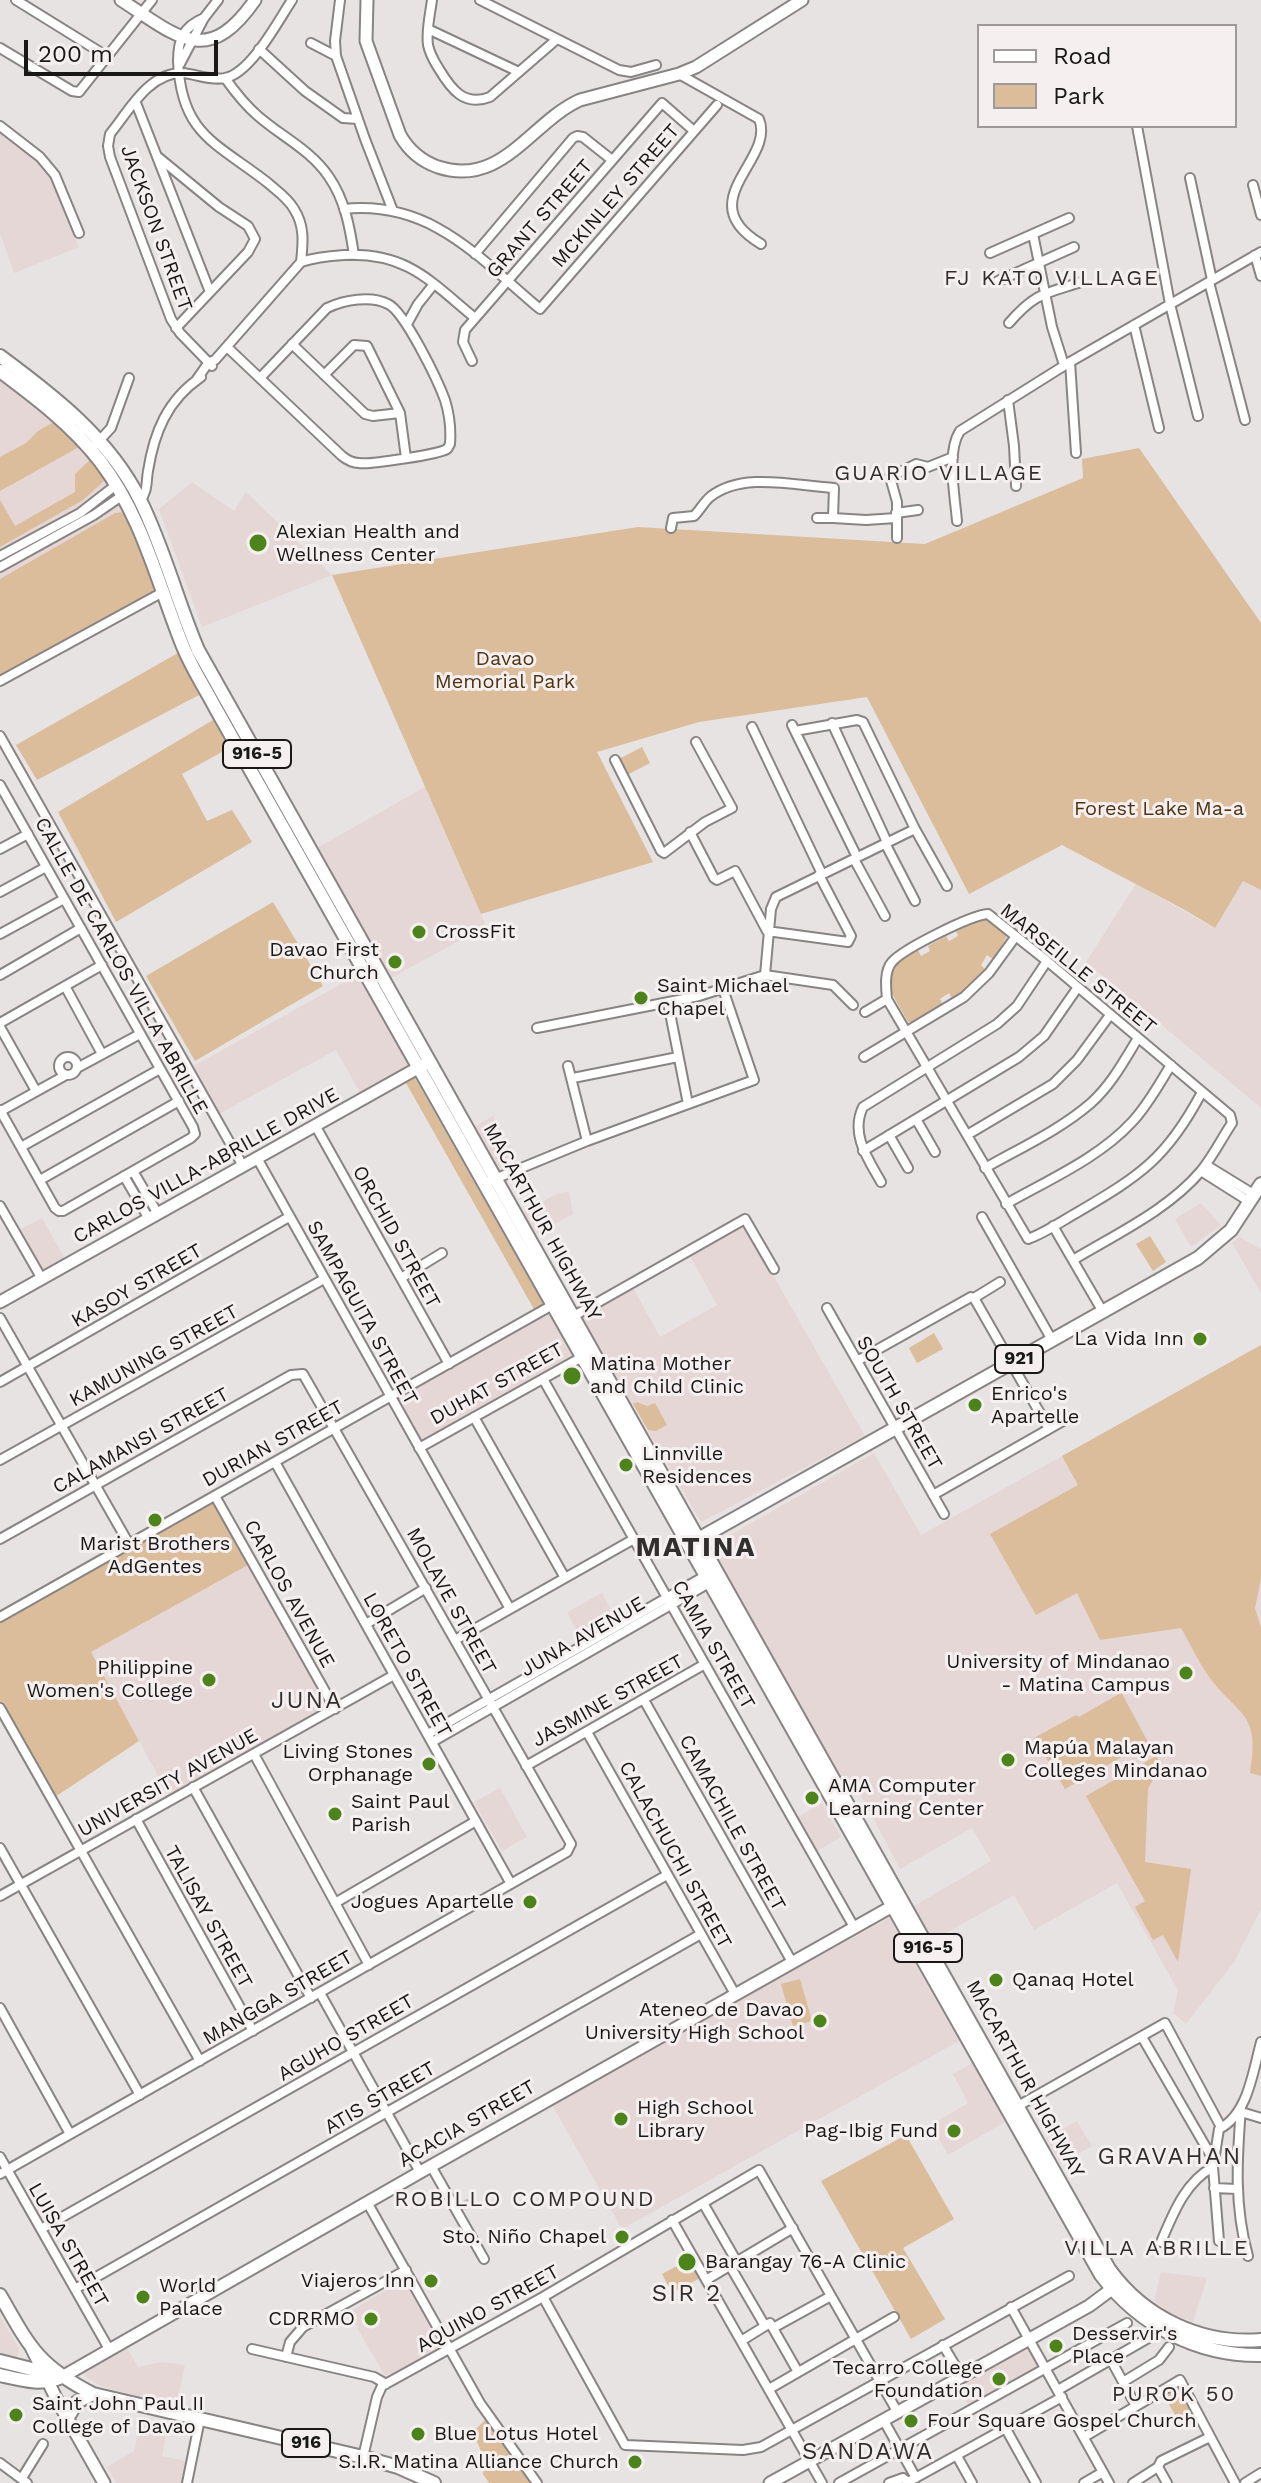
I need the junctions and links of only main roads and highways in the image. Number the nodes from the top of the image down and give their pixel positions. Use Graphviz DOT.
graph roads {
  1 [pos="0,356"];
  2 [pos="0,371"];
  3 [pos="20,378"];
  4 [pos="128,493"];
  5 [pos="262,776"];
  6 [pos="1255,1194"];
  7 [pos="558,1302"];
  8 [pos="587,1354"];
  9 [pos="693,1542"];
  10 [pos="809,1747"];
  11 [pos="834,1791"];
  12 [pos="1117,2286"];
  13 [pos="0,2295"];
  14 [pos="1261,2340"];
  15 [pos="1261,2355"];
  16 [pos="0,2361"];
  17 [pos="0,2375"];
  18 [pos="44,2376"];
  19 [pos="62,2377"];
  20 [pos="93,2394"];
  21 [pos="67,2419"];
  22 [pos="434,2483"];
  1 -- 3 [label="main road, MACARTHUR HIGHWAY / 916-5"];
  2 -- 3 [label="main road, MACARTHUR HIGHWAY / 916-5"];
  3 -- 4 [label="main road, MACARTHUR HIGHWAY / 916-5"];
  4 -- 5 [label="main road, MACARTHUR HIGHWAY / 916-5"];
  4 -- 5 [label="main road, MACARTHUR HIGHWAY / 916-5"];
  5 -- 7 [label="main road, MACARTHUR HIGHWAY / 916-5"];
  6 -- 9 [label="main road, 921"];
  7 -- 8 [label="main road, MACARTHUR HIGHWAY / 916-5"];
  7 -- 8 [label="main road, MACARTHUR HIGHWAY / 916-5"];
  8 -- 9 [label="main road, MACARTHUR HIGHWAY / 916-5"];
  9 -- 10 [label="main road, MACARTHUR HIGHWAY / 916-5"];
  9 -- 10 [label="main road, MACARTHUR HIGHWAY / 916-5"];
  10 -- 11 [label="main road, MACARTHUR HIGHWAY / 916-5"];
  11 -- 12 [label="main road, MACARTHUR HIGHWAY / 916-5"];
  11 -- 12 [label="main road, MACARTHUR HIGHWAY / 916-5"];
  12 -- 14 [label="main road, MACARTHUR HIGHWAY / 916-5"];
  12 -- 15 [label="main road, MACARTHUR HIGHWAY / 916-5"];
  13 -- 19 [label="main road, 916"];
  16 -- 18 [label="main road"];
  17 -- 18 [label="main road"];
  18 -- 19 [label="main road"];
  19 -- 20 [label="main road, 916"];
  20 -- 21 [label="main road"];
  20 -- 22 [label="main road, 916"];
}
